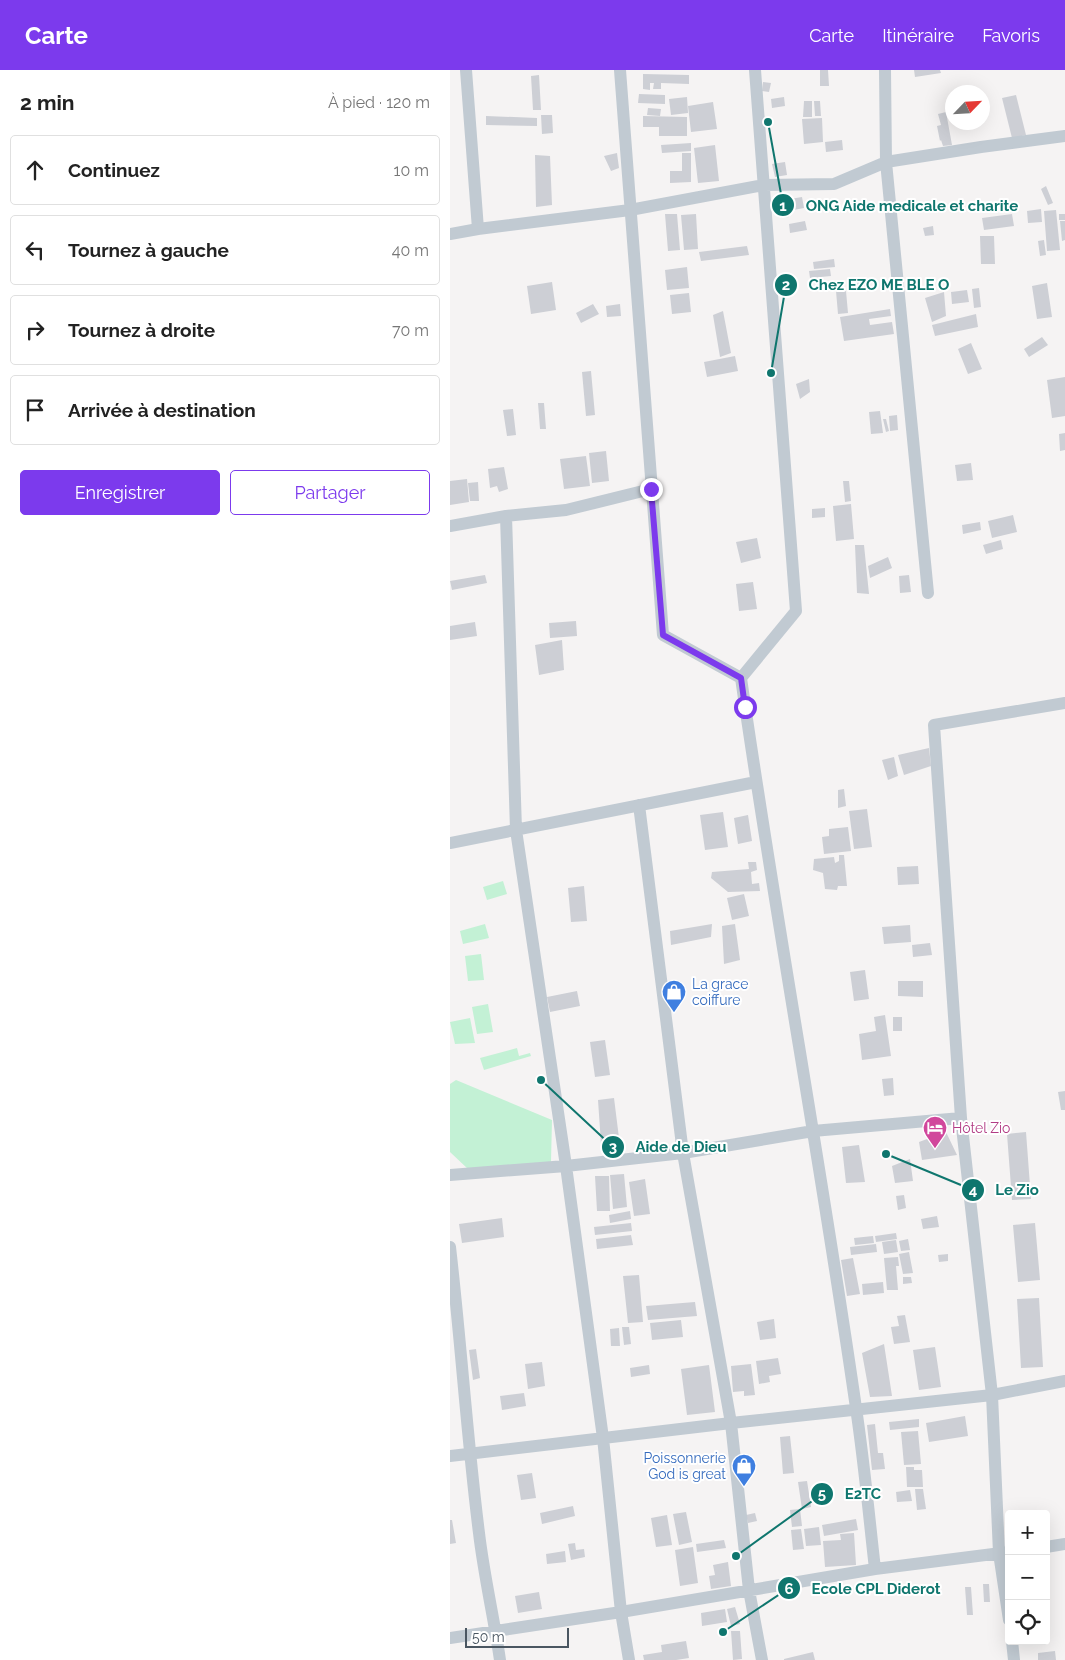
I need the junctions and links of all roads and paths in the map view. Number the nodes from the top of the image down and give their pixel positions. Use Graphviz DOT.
graph roads {
  1 [pos="466,70"];
  2 [pos="620,70"];
  3 [pos="755,70"];
  4 [pos="885,70"];
  5 [pos="1065,136"];
  6 [pos="886,162"];
  7 [pos="764,185"];
  8 [pos="630,210"];
  9 [pos="478,229"];
  10 [pos="450,234"];
  11 [pos="651,489"];
  12 [pos="506,516"];
  13 [pos="450,526"];
  14 [pos="928,593"];
  15 [pos="741,678"];
  16 [pos="1065,703"];
  17 [pos="756,782"];
  18 [pos="639,805"];
  19 [pos="516,830"];
  20 [pos="450,843"];
  21 [pos="961,1118"];
  22 [pos="813,1131"];
  23 [pos="683,1153"];
  24 [pos="566,1166"];
  25 [pos="450,1176"];
  26 [pos="450,1247"];
  27 [pos="1065,1381"];
  28 [pos="992,1395"];
  29 [pos="856,1410"];
  30 [pos="731,1423"];
  31 [pos="603,1438"];
  32 [pos="469,1454"];
  33 [pos="450,1456"];
  34 [pos="1065,1544"];
  35 [pos="1050,1546"];
  36 [pos="1004,1552"];
  37 [pos="875,1570"];
  38 [pos="749,1590"];
  39 [pos="1008,1600"];
  40 [pos="621,1612"];
  41 [pos="496,1631"];
  42 [pos="450,1638"];
  43 [pos="1012,1645"];
  44 [pos="500,1660"];
  45 [pos="629,1660"];
  46 [pos="762,1660"];
  47 [pos="1014,1660"];
  1 -- 9 [label="street"];
  2 -- 8 [label="street"];
  3 -- 7 [label="street"];
  4 -- 6 [label="street"];
  5 -- 6 [label="street"];
  6 -- 7 [label="street"];
  6 -- 14 [label="street"];
  7 -- 8 [label="street"];
  7 -- 15 [label="street"];
  8 -- 9 [label="street"];
  8 -- 11 [label="street"];
  9 -- 10 [label="street"];
  11 -- 12 [label="street"];
  11 -- 15 [label="street"];
  12 -- 13 [label="street"];
  12 -- 19 [label="street"];
  15 -- 17 [label="street"];
  16 -- 21 [label="street"];
  17 -- 18 [label="street"];
  17 -- 22 [label="street"];
  18 -- 19 [label="street"];
  18 -- 23 [label="street"];
  19 -- 20 [label="street"];
  19 -- 24 [label="street"];
  21 -- 22 [label="street"];
  21 -- 28 [label="street"];
  22 -- 23 [label="street"];
  22 -- 29 [label="street"];
  23 -- 24 [label="street"];
  23 -- 30 [label="street"];
  24 -- 25 [label="street"];
  24 -- 31 [label="street"];
  26 -- 32 [label="street"];
  27 -- 28 [label="street"];
  28 -- 29 [label="street"];
  28 -- 36 [label="street"];
  29 -- 30 [label="street"];
  29 -- 37 [label="street"];
  30 -- 31 [label="street"];
  30 -- 38 [label="street"];
  31 -- 32 [label="street"];
  31 -- 40 [label="street"];
  32 -- 33 [label="street"];
  32 -- 41 [label="street"];
  34 -- 35 [label="street"];
  36 -- 37 [label="street"];
  36 -- 39 [label="street"];
  37 -- 38 [label="street"];
  38 -- 40 [label="street"];
  38 -- 46 [label="street"];
  40 -- 41 [label="street"];
  40 -- 45 [label="street"];
  41 -- 42 [label="street"];
  41 -- 44 [label="street"];
  43 -- 47 [label="street"];
}
